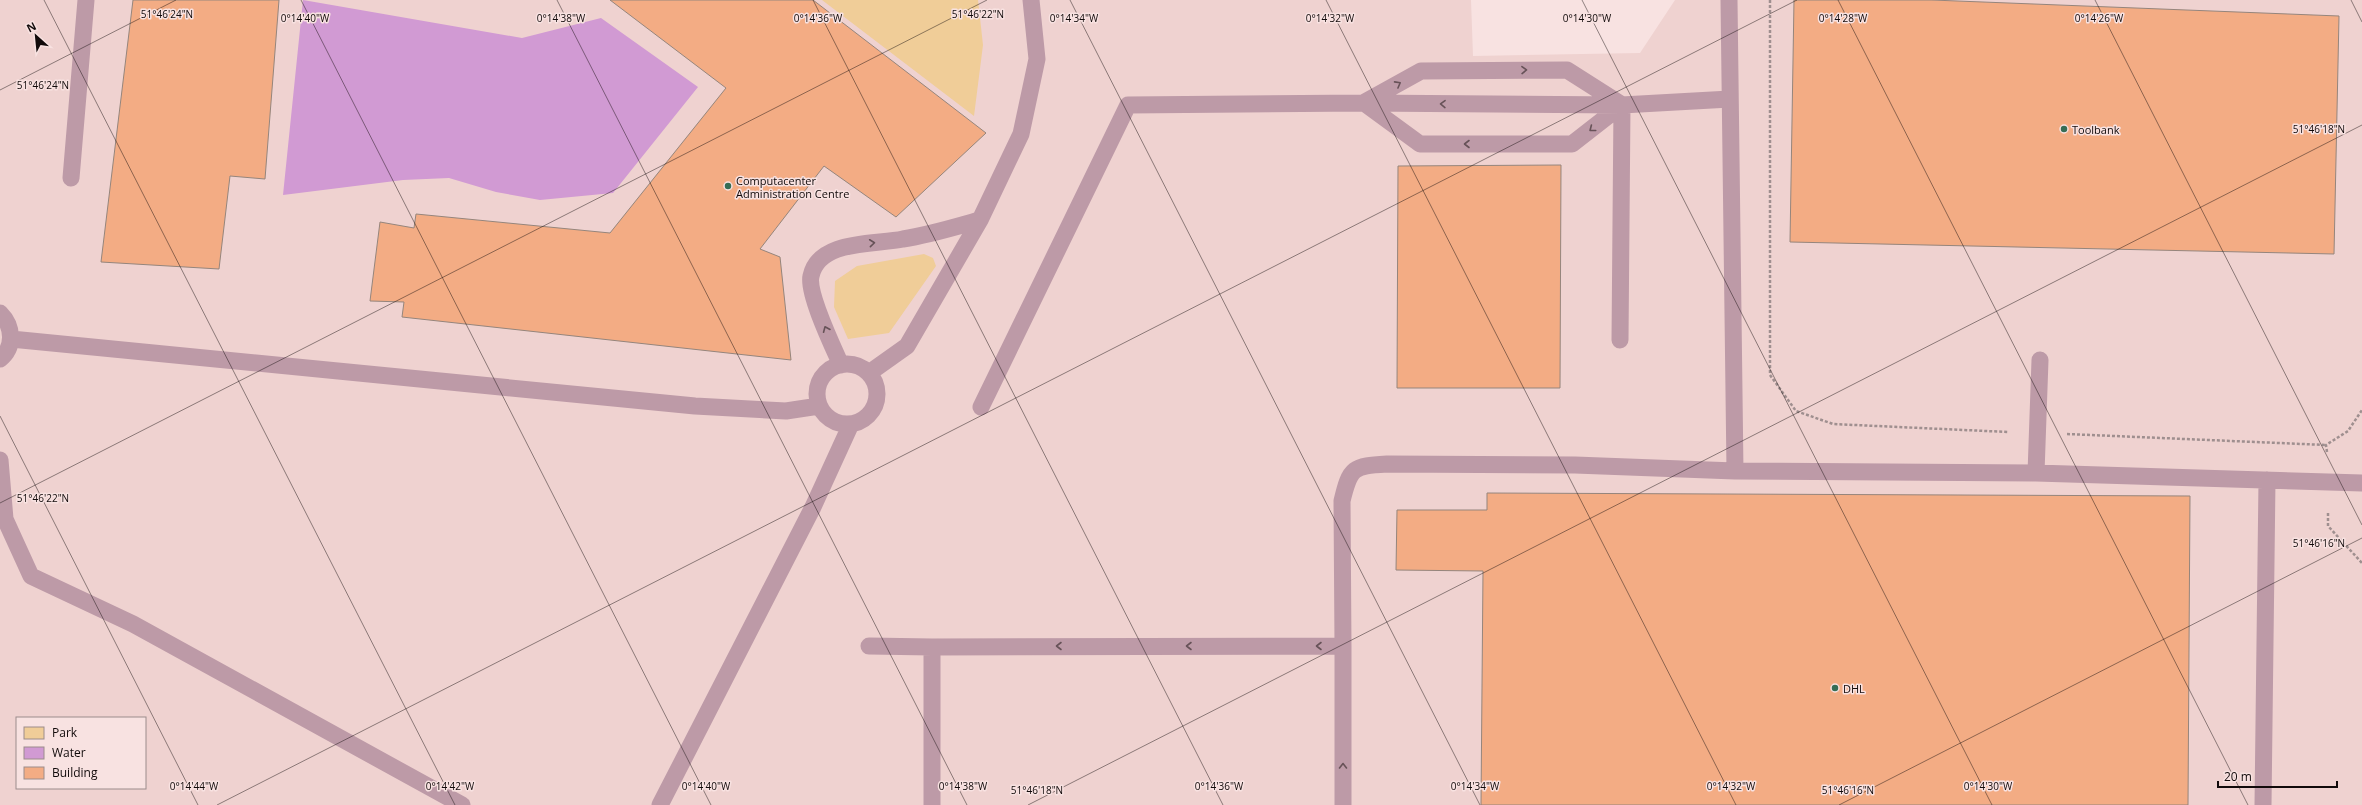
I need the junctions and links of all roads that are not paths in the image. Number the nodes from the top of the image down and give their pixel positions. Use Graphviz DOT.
graph roads {
  1 [pos="86,0"];
  2 [pos="1031,0"];
  3 [pos="1729,0"];
  4 [pos="1730,99"];
  5 [pos="1364,103"];
  6 [pos="1622,105"];
  7 [pos="71,178"];
  8 [pos="980,220"];
  9 [pos="0,313"];
  10 [pos="11,340"];
  11 [pos="1620,340"];
  12 [pos="0,359"];
  13 [pos="2040,360"];
  14 [pos="841,365"];
  15 [pos="869,373"];
  16 [pos="819,406"];
  17 [pos="981,407"];
  18 [pos="851,424"];
  19 [pos="0,460"];
  20 [pos="1735,471"];
  21 [pos="2036,473"];
  22 [pos="2267,480"];
  23 [pos="2362,483"];
  24 [pos="869,646"];
  25 [pos="1343,646"];
  26 [pos="932,647"];
  27 [pos="462,805"];
  28 [pos="660,805"];
  29 [pos="932,805"];
  30 [pos="1343,805"];
  31 [pos="2263,805"];
  1 -- 7 [label="lane"];
  2 -- 8 [label="lane"];
  3 -- 4 [label="lane"];
  4 -- 6 [label="lane"];
  4 -- 20 [label="lane"];
  6 -- 5 [label="lane, one-way"];
  5 -- 6 [label="lane, one-way"];
  6 -- 5 [label="lane, one-way"];
  5 -- 17 [label="lane"];
  6 -- 11 [label="lane"];
  14 -- 8 [label="lane, one-way"];
  8 -- 15 [label="lane"];
  9 -- 10 [label="lane"];
  10 -- 12 [label="lane"];
  10 -- 16 [label="lane"];
  13 -- 21 [label="lane"];
  14 -- 15 [label="lane"];
  14 -- 16 [label="lane"];
  15 -- 18 [label="lane"];
  16 -- 18 [label="lane"];
  18 -- 28 [label="lane"];
  19 -- 27 [label="lane"];
  20 -- 21 [label="lane"];
  20 -- 25 [label="lane"];
  21 -- 22 [label="lane"];
  22 -- 23 [label="lane"];
  22 -- 31 [label="lane"];
  24 -- 26 [label="lane"];
  25 -- 26 [label="lane, one-way"];
  30 -- 25 [label="lane, one-way"];
  26 -- 29 [label="lane"];
}
